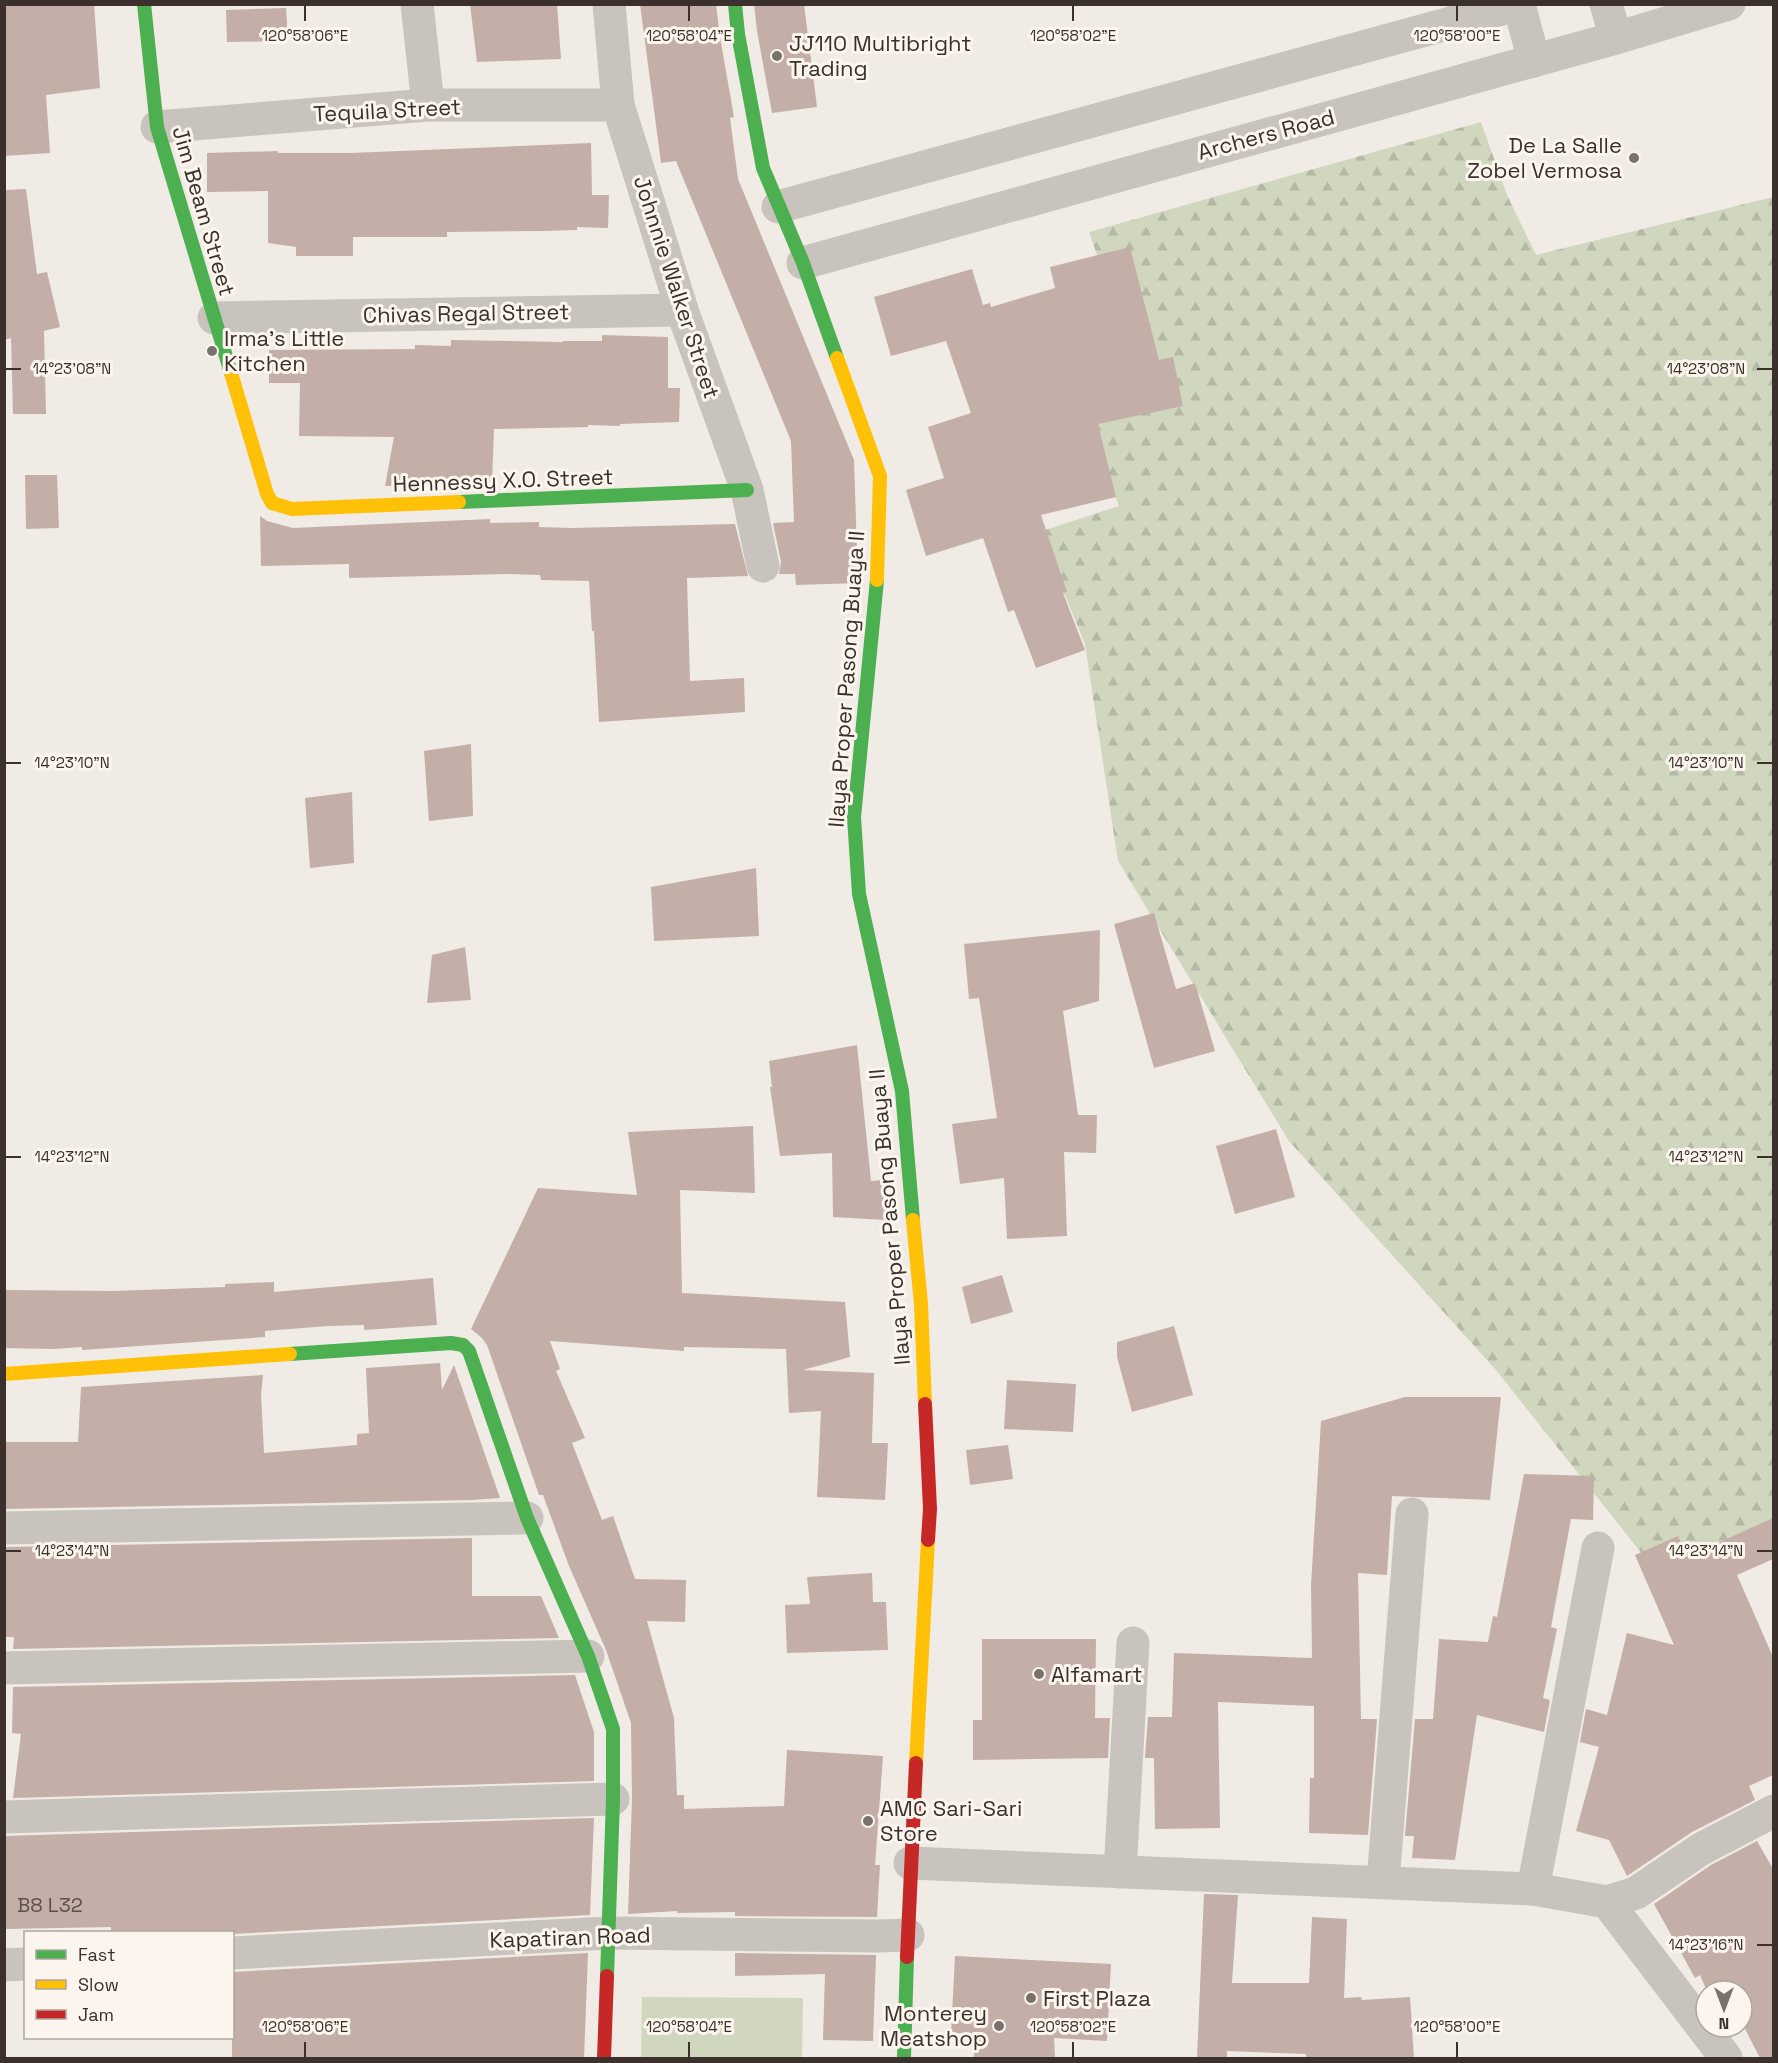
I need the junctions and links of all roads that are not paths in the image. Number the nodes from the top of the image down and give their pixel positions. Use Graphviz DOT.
graph roads {
  1 [pos="144,4"];
  2 [pos="417,4"];
  3 [pos="609,4"];
  4 [pos="735,4"];
  5 [pos="1520,4"];
  6 [pos="1606,4"];
  7 [pos="1729,4"];
  8 [pos="1616,38"];
  9 [pos="1534,61"];
  10 [pos="428,105"];
  11 [pos="618,105"];
  12 [pos="157,127"];
  13 [pos="778,207"];
  14 [pos="803,263"];
  15 [pos="682,309"];
  16 [pos="214,318"];
  17 [pos="747,490"];
  18 [pos="267,494"];
  19 [pos="762,566"];
  20 [pos="4,1374"];
  21 [pos="1412,1514"];
  22 [pos="527,1518"];
  23 [pos="4,1528"];
  24 [pos="1598,1548"];
  25 [pos="1133,1643"];
  26 [pos="588,1656"];
  27 [pos="4,1668"];
  28 [pos="613,1799"];
  29 [pos="1773,1811"];
  30 [pos="4,1816"];
  31 [pos="910,1863"];
  32 [pos="1120,1872"];
  33 [pos="1383,1882"];
  34 [pos="1533,1889"];
  35 [pos="1607,1902"];
  36 [pos="608,1934"];
  37 [pos="908,1935"];
  38 [pos="234,1953"];
  39 [pos="24,1964"];
  40 [pos="4,1965"];
  41 [pos="604,2058"];
  42 [pos="904,2058"];
  43 [pos="1726,2058"];
  1 -- 12 [label="street, Jim Beam Street"];
  2 -- 10 [label="street"];
  3 -- 11 [label="street, Johnnie Walker Street"];
  4 -- 13 [label="street, Ilaya Proper Pasong Buaya II"];
  5 -- 9 [label="street"];
  5 -- 13 [label="street"];
  6 -- 8 [label="street"];
  7 -- 8 [label="street, Archers Road"];
  8 -- 9 [label="street, Archers Road"];
  9 -- 14 [label="street, Archers Road"];
  10 -- 11 [label="street, Tequila Street"];
  10 -- 12 [label="street, Tequila Street"];
  11 -- 15 [label="street, Johnnie Walker Street"];
  12 -- 16 [label="street, Jim Beam Street"];
  13 -- 14 [label="street, Ilaya Proper Pasong Buaya II"];
  14 -- 31 [label="street, Ilaya Proper Pasong Buaya II"];
  15 -- 16 [label="street, Chivas Regal Street"];
  15 -- 17 [label="street, Johnnie Walker Street"];
  16 -- 18 [label="street, Jim Beam Street"];
  17 -- 18 [label="street, Hennessy X.O. Street"];
  17 -- 19 [label="street, Johnnie Walker Street"];
  20 -- 22 [label="street"];
  21 -- 33 [label="street"];
  22 -- 23 [label="street"];
  22 -- 26 [label="street"];
  24 -- 34 [label="street"];
  25 -- 32 [label="street"];
  26 -- 27 [label="street"];
  26 -- 28 [label="street"];
  28 -- 30 [label="street"];
  28 -- 36 [label="street"];
  29 -- 35 [label="street"];
  31 -- 32 [label="street"];
  31 -- 37 [label="street, Ilaya Proper Pasong Buaya II"];
  32 -- 33 [label="street"];
  33 -- 34 [label="street"];
  34 -- 35 [label="street"];
  35 -- 43 [label="street"];
  36 -- 37 [label="street, Kapatiran Road"];
  36 -- 38 [label="street, Kapatiran Road"];
  36 -- 41 [label="street"];
  37 -- 42 [label="street, Ilaya Proper Pasong Buaya II"];
  39 -- 40 [label="street"];
}
